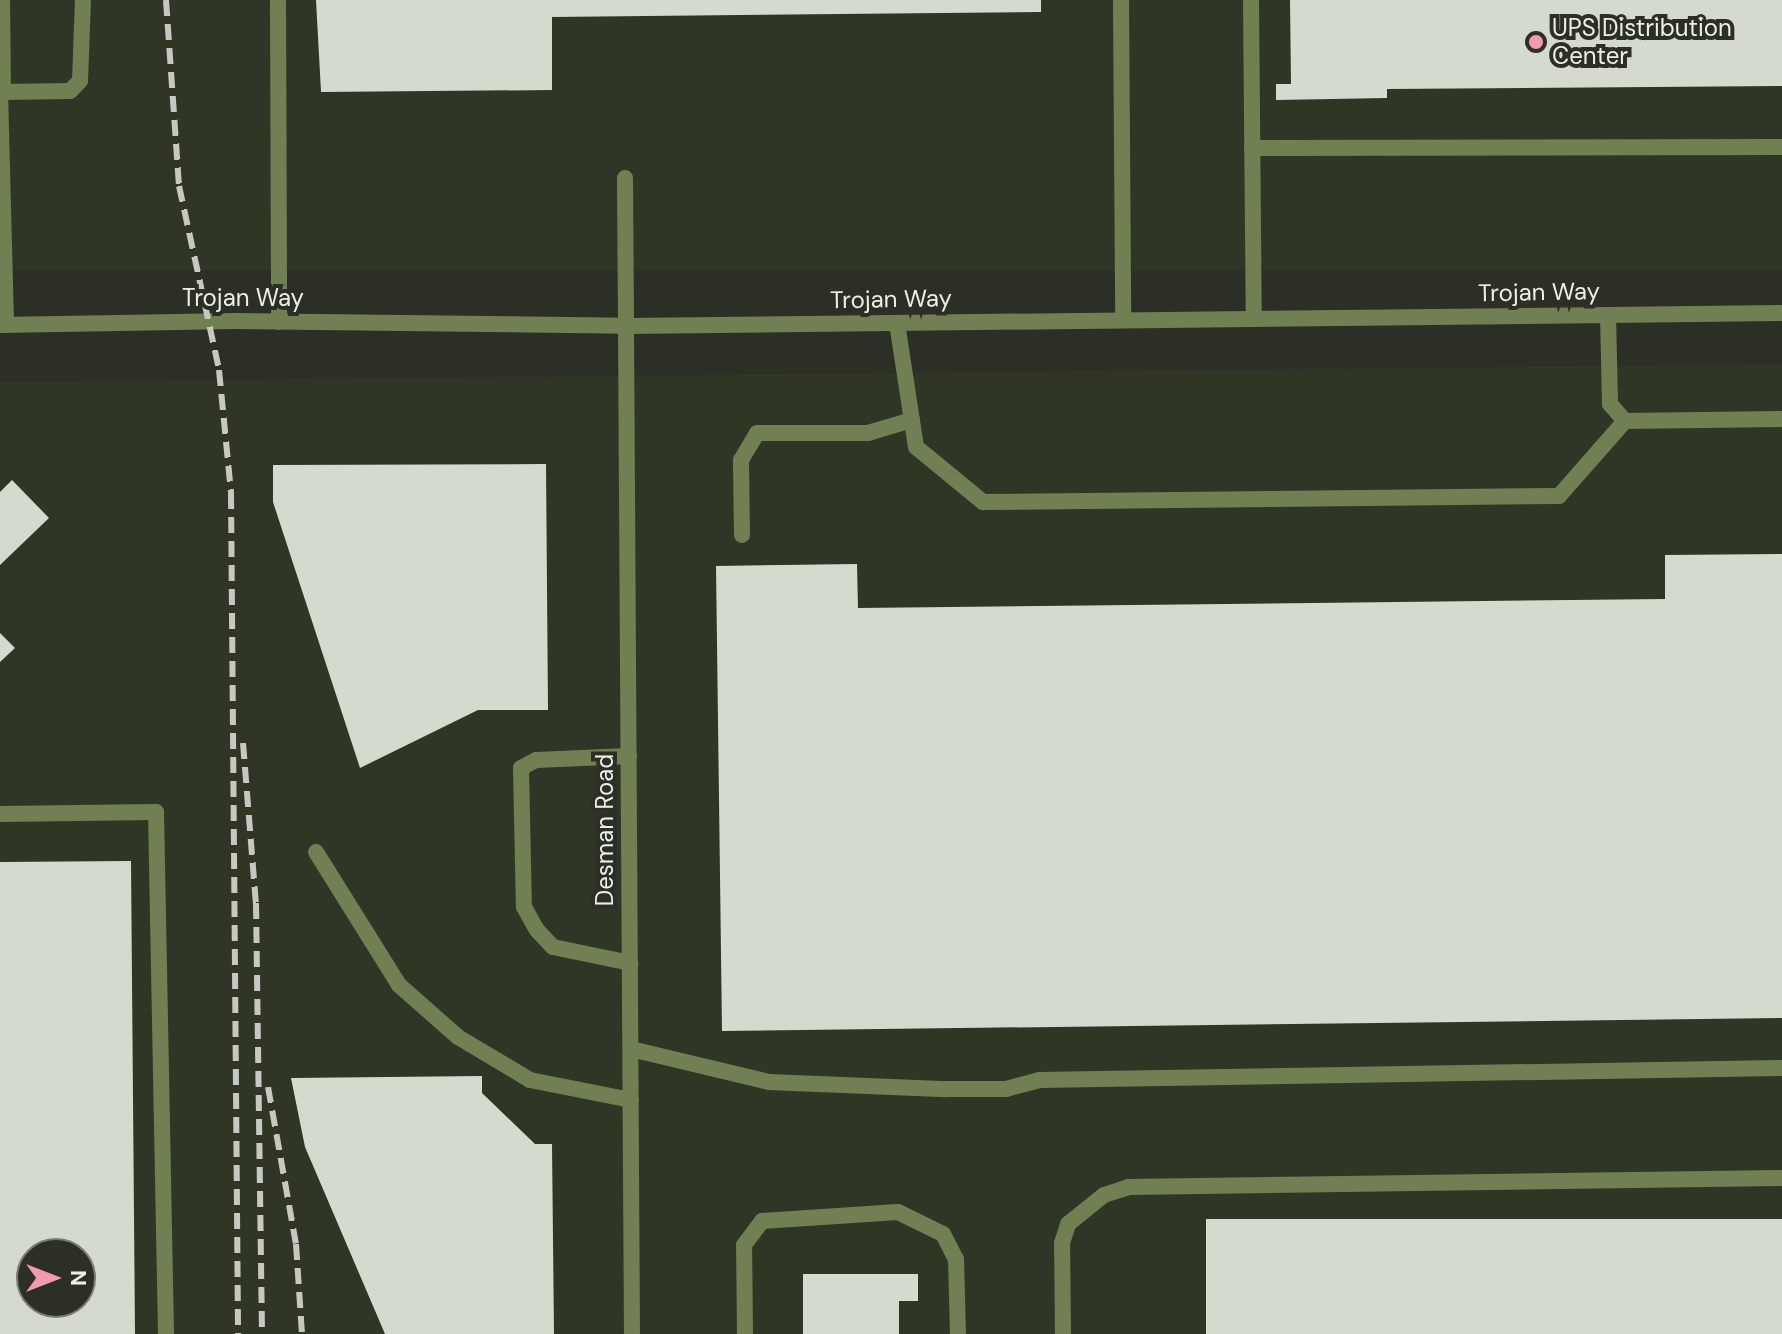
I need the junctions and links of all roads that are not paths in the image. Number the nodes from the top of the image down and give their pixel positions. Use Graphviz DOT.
graph roads {
  1 [pos="2,0"];
  2 [pos="83,0"];
  3 [pos="278,0"];
  4 [pos="1121,0"];
  5 [pos="1251,0"];
  6 [pos="2,92"];
  7 [pos="1782,147"];
  8 [pos="1252,148"];
  9 [pos="625,178"];
  10 [pos="1782,313"];
  11 [pos="1608,315"];
  12 [pos="1254,319"];
  13 [pos="1123,320"];
  14 [pos="279,322"];
  15 [pos="897,323"];
  16 [pos="3,325"];
  17 [pos="626,326"];
  18 [pos="1782,419"];
  19 [pos="912,420"];
  20 [pos="1625,421"];
  21 [pos="742,535"];
  22 [pos="629,756"];
  23 [pos="0,814"];
  24 [pos="316,852"];
  25 [pos="630,963"];
  26 [pos="631,1049"];
  27 [pos="1782,1068"];
  28 [pos="631,1100"];
  29 [pos="1782,1178"];
  30 [pos="166,1334"];
  31 [pos="632,1334"];
  32 [pos="745,1334"];
  33 [pos="958,1334"];
  34 [pos="1063,1334"];
  1 -- 6 [label="street"];
  2 -- 6 [label="street"];
  3 -- 14 [label="street"];
  4 -- 13 [label="street"];
  5 -- 8 [label="street"];
  6 -- 16 [label="street"];
  7 -- 8 [label="street"];
  8 -- 12 [label="street"];
  9 -- 17 [label="street, Desman Road"];
  10 -- 11 [label="street, Trojan Way"];
  11 -- 12 [label="street, Trojan Way"];
  11 -- 20 [label="street"];
  12 -- 13 [label="street, Trojan Way"];
  13 -- 15 [label="street, Trojan Way"];
  14 -- 16 [label="street, Trojan Way"];
  14 -- 17 [label="street, Trojan Way"];
  15 -- 17 [label="street, Trojan Way"];
  15 -- 19 [label="street"];
  17 -- 22 [label="street, Desman Road"];
  18 -- 20 [label="street"];
  19 -- 20 [label="street"];
  19 -- 21 [label="street"];
  22 -- 25 [label="street, Desman Road"];
  22 -- 25 [label="street"];
  23 -- 30 [label="street"];
  24 -- 28 [label="street"];
  25 -- 26 [label="street, Desman Road"];
  26 -- 27 [label="street"];
  26 -- 28 [label="street, Desman Road"];
  28 -- 31 [label="street, Desman Road"];
  29 -- 34 [label="street"];
  32 -- 33 [label="street"];
}
